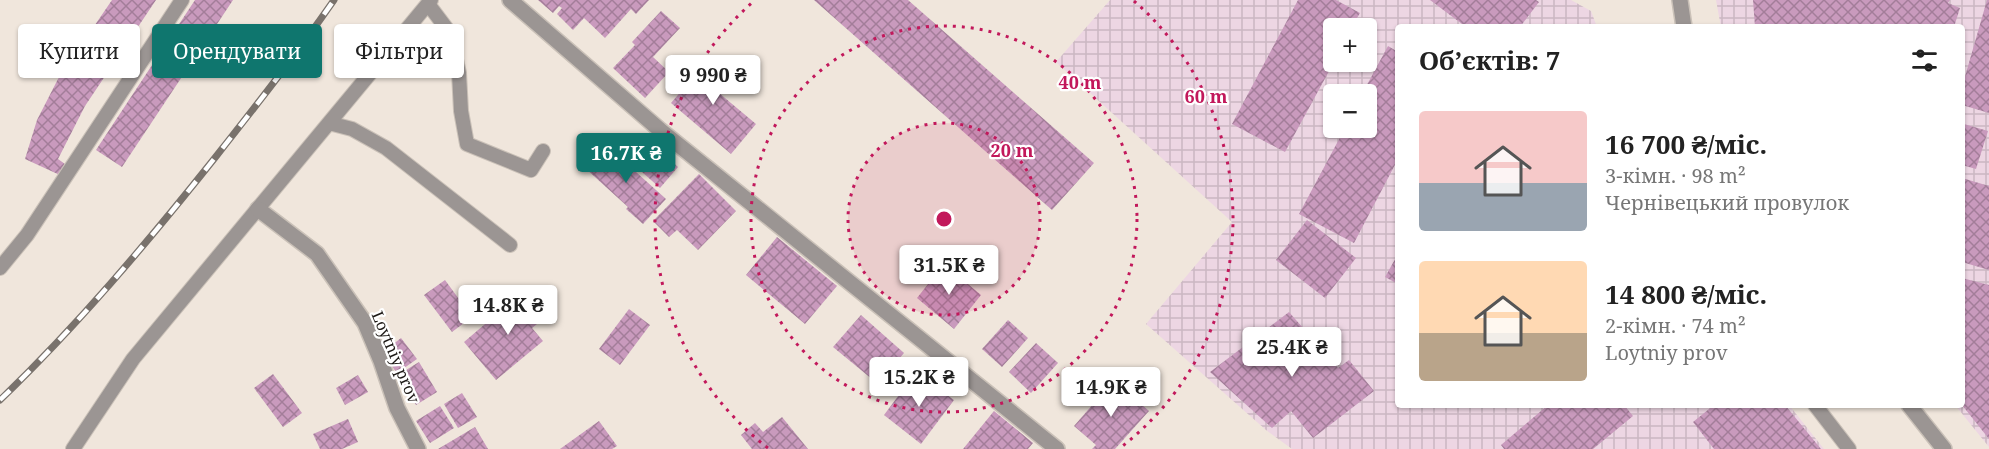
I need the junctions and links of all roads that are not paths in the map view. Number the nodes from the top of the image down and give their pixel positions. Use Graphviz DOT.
graph roads {
  1 [pos="182,0"];
  2 [pos="510,0"];
  3 [pos="1680,0"];
  4 [pos="429,2"];
  5 [pos="1684,24"];
  6 [pos="329,123"];
  7 [pos="543,151"];
  8 [pos="258,209"];
  9 [pos="510,245"];
  10 [pos="0,268"];
  11 [pos="1817,408"];
  12 [pos="1910,408"];
  13 [pos="73,449"];
  14 [pos="418,449"];
  15 [pos="1057,449"];
  16 [pos="1849,449"];
  17 [pos="1944,449"];
  1 -- 10 [label="lane"];
  2 -- 15 [label="street"];
  3 -- 5 [label="street"];
  4 -- 6 [label="lane"];
  4 -- 7 [label="lane"];
  6 -- 8 [label="lane"];
  6 -- 9 [label="lane"];
  8 -- 13 [label="lane"];
  8 -- 14 [label="street, Loytniy prov"];
  11 -- 16 [label="lane"];
  12 -- 17 [label="street"];
}
